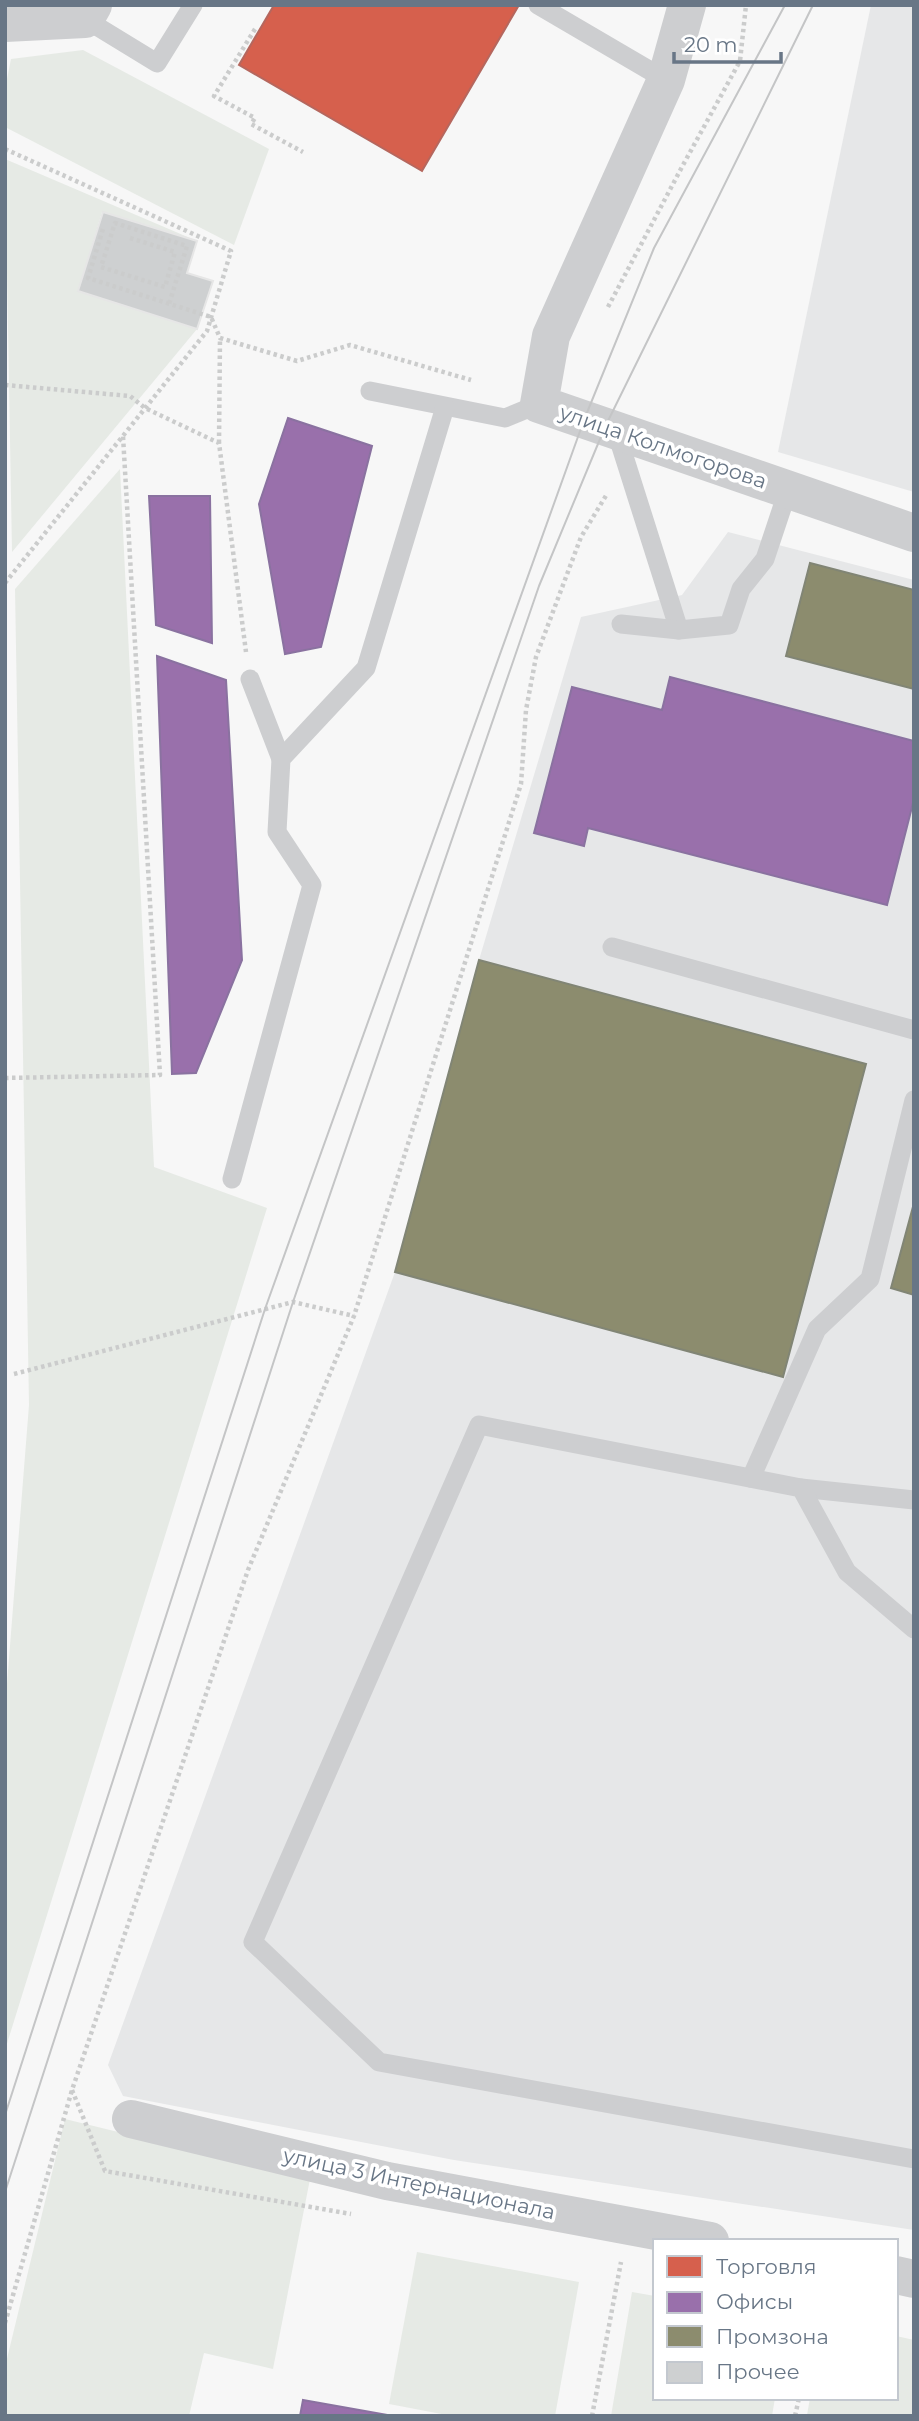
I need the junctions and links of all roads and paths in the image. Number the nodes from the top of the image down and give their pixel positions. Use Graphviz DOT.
graph roads {
  1 [pos="193,5"];
  2 [pos="538,5"];
  3 [pos="687,5"];
  4 [pos="746,5"];
  5 [pos="89,12"];
  6 [pos="5,23"];
  7 [pos="256,29"];
  8 [pos="666,80"];
  9 [pos="5,149"];
  10 [pos="303,152"];
  11 [pos="103,229"];
  12 [pos="130,237"];
  13 [pos="169,304"];
  14 [pos="606,311"];
  15 [pos="212,317"];
  16 [pos="220,338"];
  17 [pos="479,382"];
  18 [pos="5,385"];
  19 [pos="370,391"];
  20 [pos="539,404"];
  21 [pos="445,407"];
  22 [pos="145,408"];
  23 [pos="615,430"];
  24 [pos="124,436"];
  25 [pos="219,443"];
  26 [pos="788,490"];
  27 [pos="608,492"];
  28 [pos="914,533"];
  29 [pos="5,583"];
  30 [pos="621,624"];
  31 [pos="679,630"];
  32 [pos="250,679"];
  33 [pos="281,759"];
  34 [pos="612,947"];
  35 [pos="914,1030"];
  36 [pos="5,1078"];
  37 [pos="914,1100"];
  38 [pos="232,1179"];
  39 [pos="354,1316"];
  40 [pos="14,1374"];
  41 [pos="751,1478"];
  42 [pos="801,1488"];
  43 [pos="914,1500"];
  44 [pos="914,1629"];
  45 [pos="131,2119"];
  46 [pos="914,2160"];
  47 [pos="698,2239"];
  48 [pos="621,2261"];
  49 [pos="5,2323"];
  50 [pos="592,2416"];
  1 -- 5 [label="lane"];
  2 -- 8 [label="lane"];
  3 -- 8 [label="street, улица Колмогорова"];
  4 -- 14 [label="path"];
  5 -- 6 [label="street"];
  7 -- 10 [label="path"];
  8 -- 20 [label="street, улица Колмогорова"];
  9 -- 15 [label="path"];
  11 -- 13 [label="path"];
  12 -- 13 [label="path"];
  13 -- 15 [label="path"];
  15 -- 16 [label="path"];
  15 -- 22 [label="path"];
  16 -- 17 [label="path"];
  16 -- 25 [label="path"];
  18 -- 22 [label="path"];
  19 -- 21 [label="lane"];
  20 -- 21 [label="lane"];
  20 -- 23 [label="street, улица Колмогорова"];
  21 -- 33 [label="lane"];
  22 -- 24 [label="path"];
  22 -- 25 [label="path"];
  23 -- 26 [label="street, улица Колмогорова"];
  23 -- 31 [label="lane"];
  24 -- 29 [label="path"];
  24 -- 36 [label="path"];
  25 -- 32 [label="path"];
  26 -- 28 [label="street, улица Колмогорова"];
  26 -- 31 [label="lane"];
  27 -- 39 [label="path"];
  30 -- 31 [label="lane"];
  32 -- 33 [label="lane"];
  33 -- 38 [label="lane"];
  34 -- 35 [label="lane"];
  37 -- 41 [label="lane"];
  39 -- 40 [label="path"];
  39 -- 49 [label="path"];
  41 -- 42 [label="lane"];
  41 -- 46 [label="lane"];
  42 -- 43 [label="lane"];
  42 -- 44 [label="lane"];
  45 -- 47 [label="street, улица 3 Интернационала"];
  48 -- 50 [label="path"];
}
